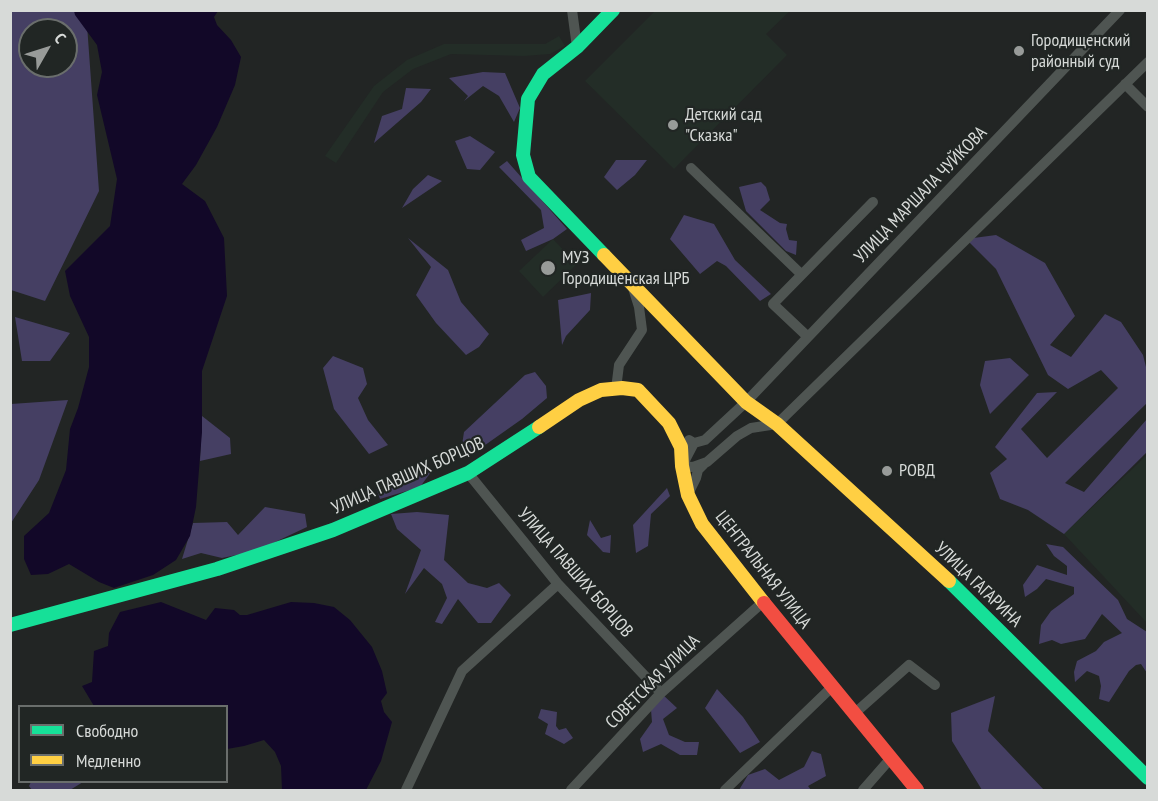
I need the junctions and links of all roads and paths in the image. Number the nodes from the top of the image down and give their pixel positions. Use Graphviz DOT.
graph roads {
  1 [pos="572,10"];
  2 [pos="613,10"];
  3 [pos="1120,10"];
  4 [pos="577,47"];
  5 [pos="1148,62"];
  6 [pos="1125,84"];
  7 [pos="1148,107"];
  8 [pos="691,168"];
  9 [pos="873,202"];
  10 [pos="801,274"];
  11 [pos="632,284"];
  12 [pos="808,338"];
  13 [pos="616,389"];
  14 [pos="746,402"];
  15 [pos="669,423"];
  16 [pos="777,424"];
  17 [pos="694,443"];
  18 [pos="707,462"];
  19 [pos="682,466"];
  20 [pos="468,473"];
  21 [pos="688,495"];
  22 [pos="558,584"];
  23 [pos="763,602"];
  24 [pos="10,625"];
  25 [pos="935,685"];
  26 [pos="832,687"];
  27 [pos="661,693"];
  28 [pos="855,713"];
  29 [pos="891,758"];
  30 [pos="1148,778"];
  31 [pos="406,790"];
  32 [pos="571,790"];
  33 [pos="725,790"];
  34 [pos="863,790"];
  35 [pos="917,790"];
  1 -- 4 [label="street"];
  2 -- 4 [label="main road, УЛИЦА ГАГАРИНА"];
  3 -- 12 [label="street, УЛИЦА МАРШАЛА ЧУЙКОВА"];
  4 -- 11 [label="main road, УЛИЦА ГАГАРИНА"];
  5 -- 6 [label="street"];
  6 -- 7 [label="street"];
  6 -- 16 [label="street"];
  8 -- 10 [label="street"];
  9 -- 10 [label="street"];
  10 -- 12 [label="street"];
  11 -- 13 [label="street"];
  11 -- 14 [label="main road, УЛИЦА ГАГАРИНА"];
  12 -- 14 [label="street, УЛИЦА МАРШАЛА ЧУЙКОВА"];
  13 -- 15 [label="main road, ЦЕНТРАЛЬНАЯ УЛИЦА"];
  13 -- 20 [label="main road, УЛИЦА ПАВШИХ БОРЦОВ"];
  14 -- 16 [label="main road, УЛИЦА ГАГАРИНА"];
  14 -- 17 [label="street, УЛИЦА МАРШАЛА ЧУЙКОВА"];
  15 -- 17 [label="street"];
  15 -- 19 [label="main road, ЦЕНТРАЛЬНАЯ УЛИЦА"];
  16 -- 18 [label="street"];
  16 -- 30 [label="main road, УЛИЦА ГАГАРИНА"];
  17 -- 19 [label="street"];
  18 -- 19 [label="street"];
  18 -- 21 [label="street"];
  19 -- 21 [label="main road, ЦЕНТРАЛЬНАЯ УЛИЦА"];
  20 -- 22 [label="street, УЛИЦА ПАВШИХ БОРЦОВ"];
  20 -- 24 [label="main road, УЛИЦА ПАВШИХ БОРЦОВ"];
  21 -- 23 [label="main road, ЦЕНТРАЛЬНАЯ УЛИЦА"];
  22 -- 27 [label="street, УЛИЦА ПАВШИХ БОРЦОВ"];
  22 -- 31 [label="street"];
  23 -- 26 [label="main road, ЦЕНТРАЛЬНАЯ УЛИЦА"];
  23 -- 27 [label="street, СОВЕТСКАЯ УЛИЦА"];
  25 -- 28 [label="street"];
  26 -- 28 [label="main road, ЦЕНТРАЛЬНАЯ УЛИЦА"];
  26 -- 33 [label="street"];
  27 -- 32 [label="street, СОВЕТСКАЯ УЛИЦА"];
  28 -- 29 [label="main road, ЦЕНТРАЛЬНАЯ УЛИЦА"];
  29 -- 34 [label="street"];
  29 -- 35 [label="main road, ЦЕНТРАЛЬНАЯ УЛИЦА"];
}
